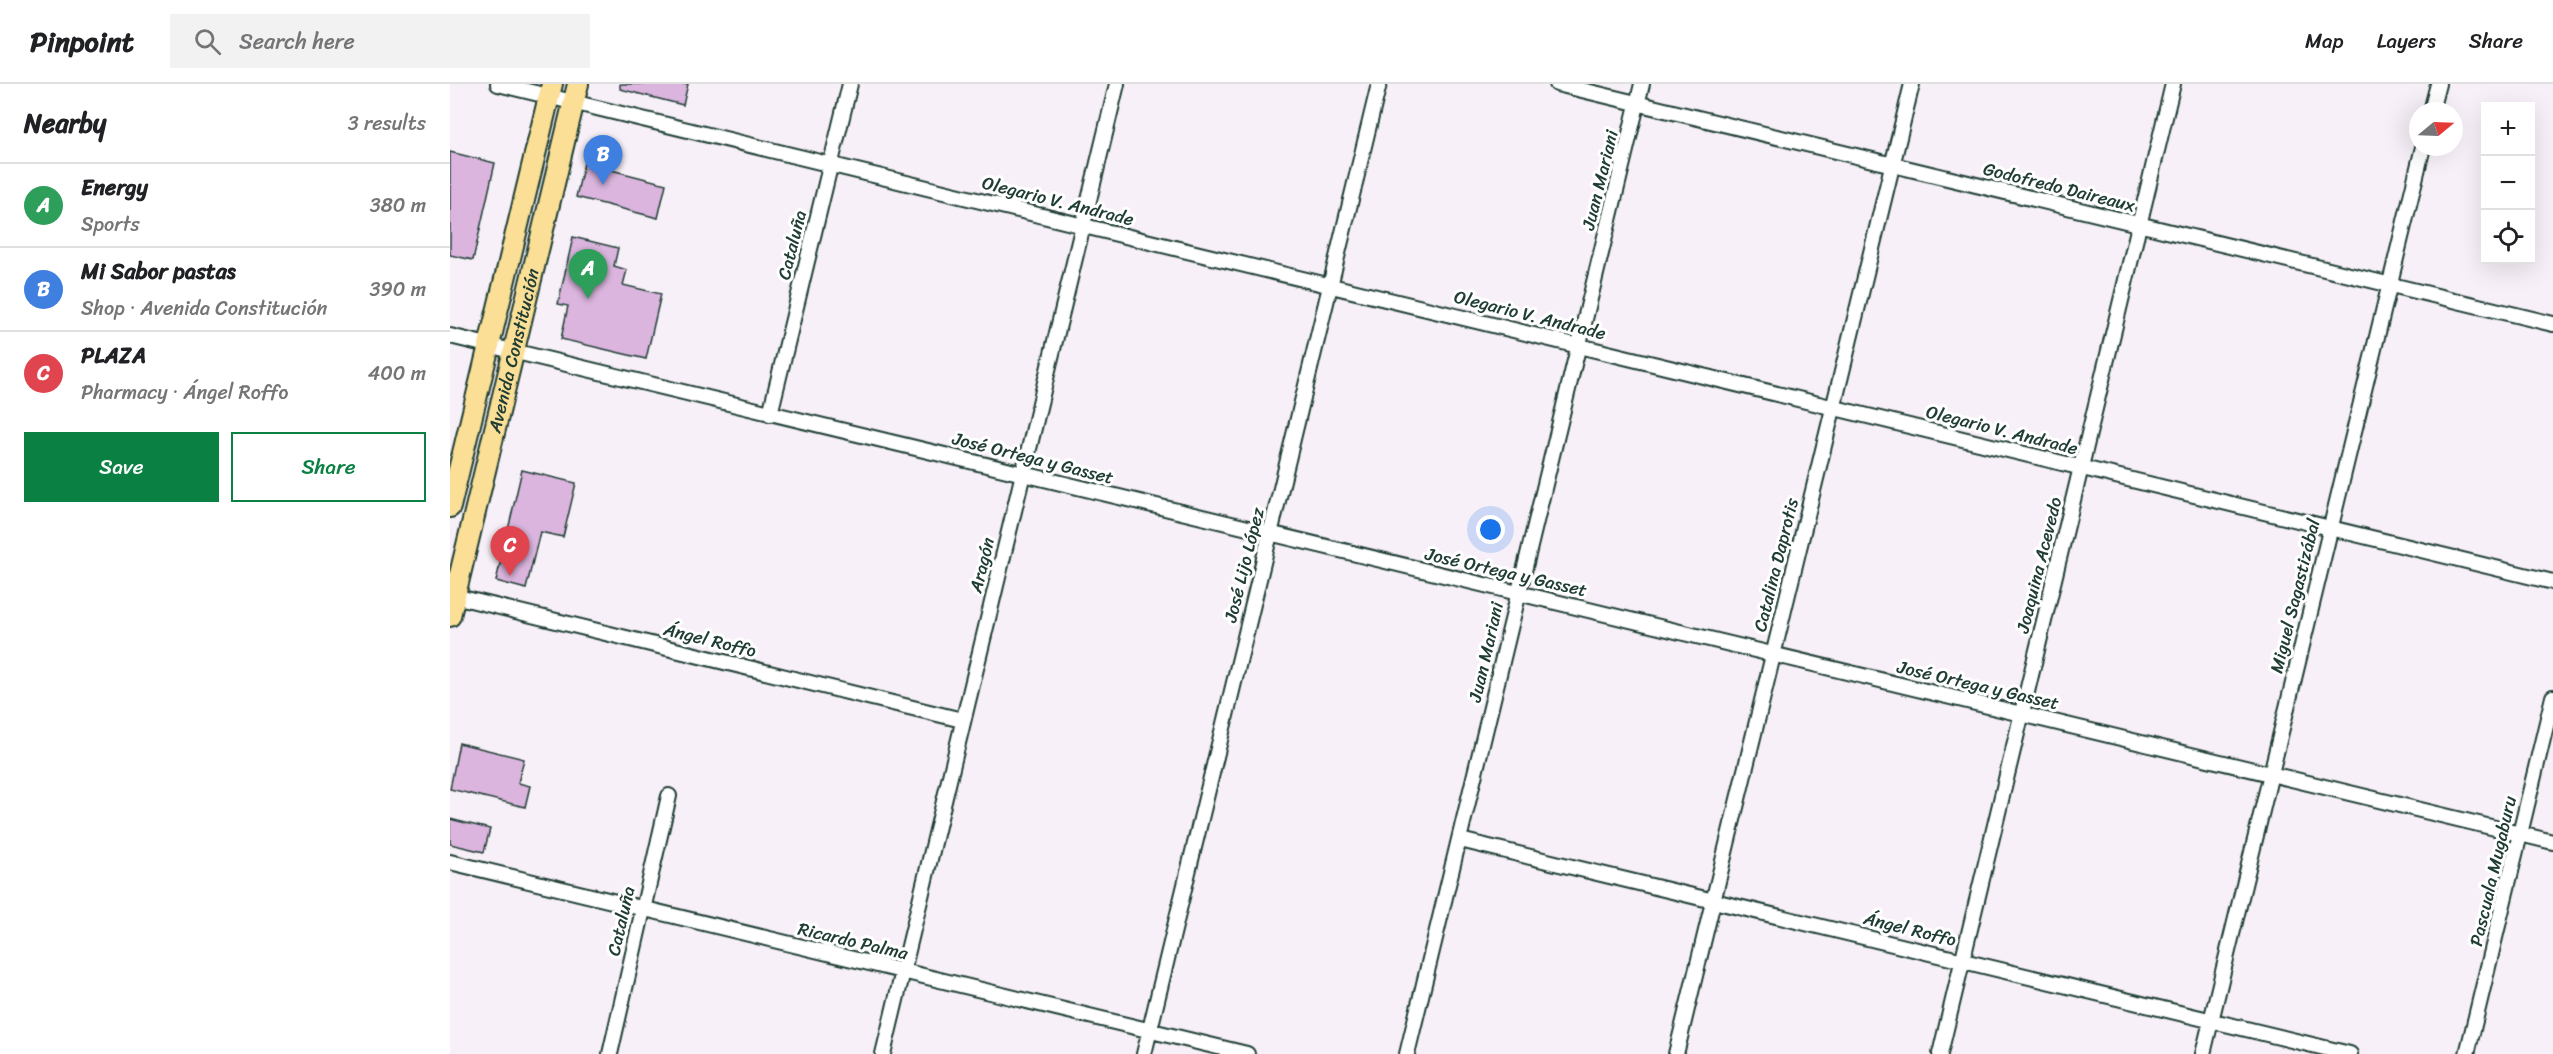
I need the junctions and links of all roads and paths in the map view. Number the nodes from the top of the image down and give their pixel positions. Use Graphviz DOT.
graph roads {
  1 [pos="498,84"];
  2 [pos="850,84"];
  3 [pos="1117,84"];
  4 [pos="1378,84"];
  5 [pos="1557,84"];
  6 [pos="1642,84"];
  7 [pos="1912,84"];
  8 [pos="2173,84"];
  9 [pos="2438,84"];
  10 [pos="550,90"];
  11 [pos="576,93"];
  12 [pos="2433,102"];
  13 [pos="1637,103"];
  14 [pos="2420,156"];
  15 [pos="830,164"];
  16 [pos="1892,165"];
  17 [pos="2140,224"];
  18 [pos="1083,226"];
  19 [pos="1330,285"];
  20 [pos="2389,285"];
  21 [pos="2553,324"];
  22 [pos="450,336"];
  23 [pos="489,346"];
  24 [pos="1578,346"];
  25 [pos="514,351"];
  26 [pos="1833,407"];
  27 [pos="770,414"];
  28 [pos="2081,468"];
  29 [pos="1023,474"];
  30 [pos="450,507"];
  31 [pos="2330,528"];
  32 [pos="1270,534"];
  33 [pos="2553,582"];
  34 [pos="1518,593"];
  35 [pos="452,596"];
  36 [pos="450,616"];
  37 [pos="1773,654"];
  38 [pos="2553,697"];
  39 [pos="2022,714"];
  40 [pos="962,720"];
  41 [pos="2271,774"];
  42 [pos="669,796"];
  43 [pos="2520,834"];
  44 [pos="1460,840"];
  45 [pos="2553,842"];
  46 [pos="450,862"];
  47 [pos="1713,901"];
  48 [pos="642,909"];
  49 [pos="1962,960"];
  50 [pos="902,971"];
  51 [pos="2211,1020"];
  52 [pos="1150,1030"];
  53 [pos="610,1054"];
  54 [pos="883,1054"];
  55 [pos="1144,1054"];
  56 [pos="1247,1054"];
  57 [pos="1407,1054"];
  58 [pos="1676,1054"];
  59 [pos="1940,1054"];
  60 [pos="2203,1054"];
  61 [pos="2350,1054"];
  62 [pos="2467,1054"];
  1 -- 10 [label="street, Olegario V. Andrade"];
  2 -- 15 [label="street, Cataluña"];
  3 -- 18 [label="street, Aragón"];
  4 -- 19 [label="street, José Lijo López"];
  5 -- 13 [label="street, Godofredo Daireaux"];
  6 -- 13 [label="street, Juan Mariani"];
  7 -- 16 [label="street, Catalina Daprotis"];
  8 -- 17 [label="street, Joaquina Acevedo"];
  9 -- 12 [label="street"];
  10 -- 11 [label="street, Olegario V. Andrade"];
  10 -- 23 [label="main road, Avenida Constitución"];
  11 -- 15 [label="street, Olegario V. Andrade"];
  11 -- 25 [label="main road, Avenida Constitución"];
  13 -- 16 [label="street, Godofredo Daireaux"];
  13 -- 24 [label="street, Juan Mariani"];
  14 -- 20 [label="street, Miguel Sagastizábal"];
  15 -- 18 [label="street, Olegario V. Andrade"];
  15 -- 27 [label="street, Cataluña"];
  16 -- 17 [label="street, Godofredo Daireaux"];
  16 -- 26 [label="street, Catalina Daprotis"];
  17 -- 20 [label="street, Godofredo Daireaux"];
  17 -- 28 [label="street, Joaquina Acevedo"];
  18 -- 19 [label="street, Olegario V. Andrade"];
  18 -- 29 [label="street, Aragón"];
  19 -- 24 [label="street, Olegario V. Andrade"];
  19 -- 32 [label="street, José Lijo López"];
  20 -- 21 [label="street, Godofredo Daireaux"];
  20 -- 31 [label="street, Miguel Sagastizábal"];
  22 -- 23 [label="street, José Ortega y Gasset"];
  23 -- 25 [label="street, José Ortega y Gasset"];
  23 -- 30 [label="main road, Avenida Constitución"];
  24 -- 26 [label="street, Olegario V. Andrade"];
  24 -- 34 [label="street, Juan Mariani"];
  25 -- 27 [label="street, José Ortega y Gasset"];
  25 -- 35 [label="main road, Avenida Constitución"];
  26 -- 28 [label="street, Olegario V. Andrade"];
  26 -- 37 [label="street, Catalina Daprotis"];
  27 -- 29 [label="street, José Ortega y Gasset"];
  28 -- 31 [label="street, Olegario V. Andrade"];
  28 -- 39 [label="street, Joaquina Acevedo"];
  29 -- 32 [label="street, José Ortega y Gasset"];
  29 -- 40 [label="street, Aragón"];
  31 -- 33 [label="street, Olegario V. Andrade"];
  31 -- 41 [label="street, Miguel Sagastizábal"];
  32 -- 34 [label="street, José Ortega y Gasset"];
  32 -- 52 [label="street, José Lijo López"];
  34 -- 37 [label="street, José Ortega y Gasset"];
  34 -- 44 [label="street, Juan Mariani"];
  35 -- 36 [label="main road, Avenida Constitución"];
  35 -- 40 [label="street, Ángel Roffo"];
  37 -- 39 [label="street, José Ortega y Gasset"];
  37 -- 47 [label="street, Catalina Daprotis"];
  38 -- 43 [label="street, Pascuala Mugaburu"];
  39 -- 41 [label="street, José Ortega y Gasset"];
  39 -- 49 [label="street, Joaquina Acevedo"];
  40 -- 50 [label="street, Aragón"];
  41 -- 43 [label="street, José Ortega y Gasset"];
  41 -- 51 [label="street, Miguel Sagastizábal"];
  42 -- 48 [label="street, Cataluña"];
  43 -- 45 [label="street, José Ortega y Gasset"];
  43 -- 62 [label="street, Pascuala Mugaburu"];
  44 -- 47 [label="street, Ángel Roffo"];
  44 -- 57 [label="street, Juan Mariani"];
  46 -- 48 [label="street, Ricardo Palma"];
  47 -- 49 [label="street, Ángel Roffo"];
  47 -- 58 [label="street, Catalina Daprotis"];
  48 -- 50 [label="street, Ricardo Palma"];
  48 -- 53 [label="street, Cataluña"];
  49 -- 51 [label="street, Ángel Roffo"];
  49 -- 59 [label="street, Joaquina Acevedo"];
  50 -- 52 [label="street, Ricardo Palma"];
  50 -- 54 [label="street, Aragón"];
  51 -- 60 [label="street, Miguel Sagastizábal"];
  51 -- 61 [label="street, Ángel Roffo"];
  52 -- 55 [label="street, José Lijo López"];
  52 -- 56 [label="street, Ricardo Palma"];
}
